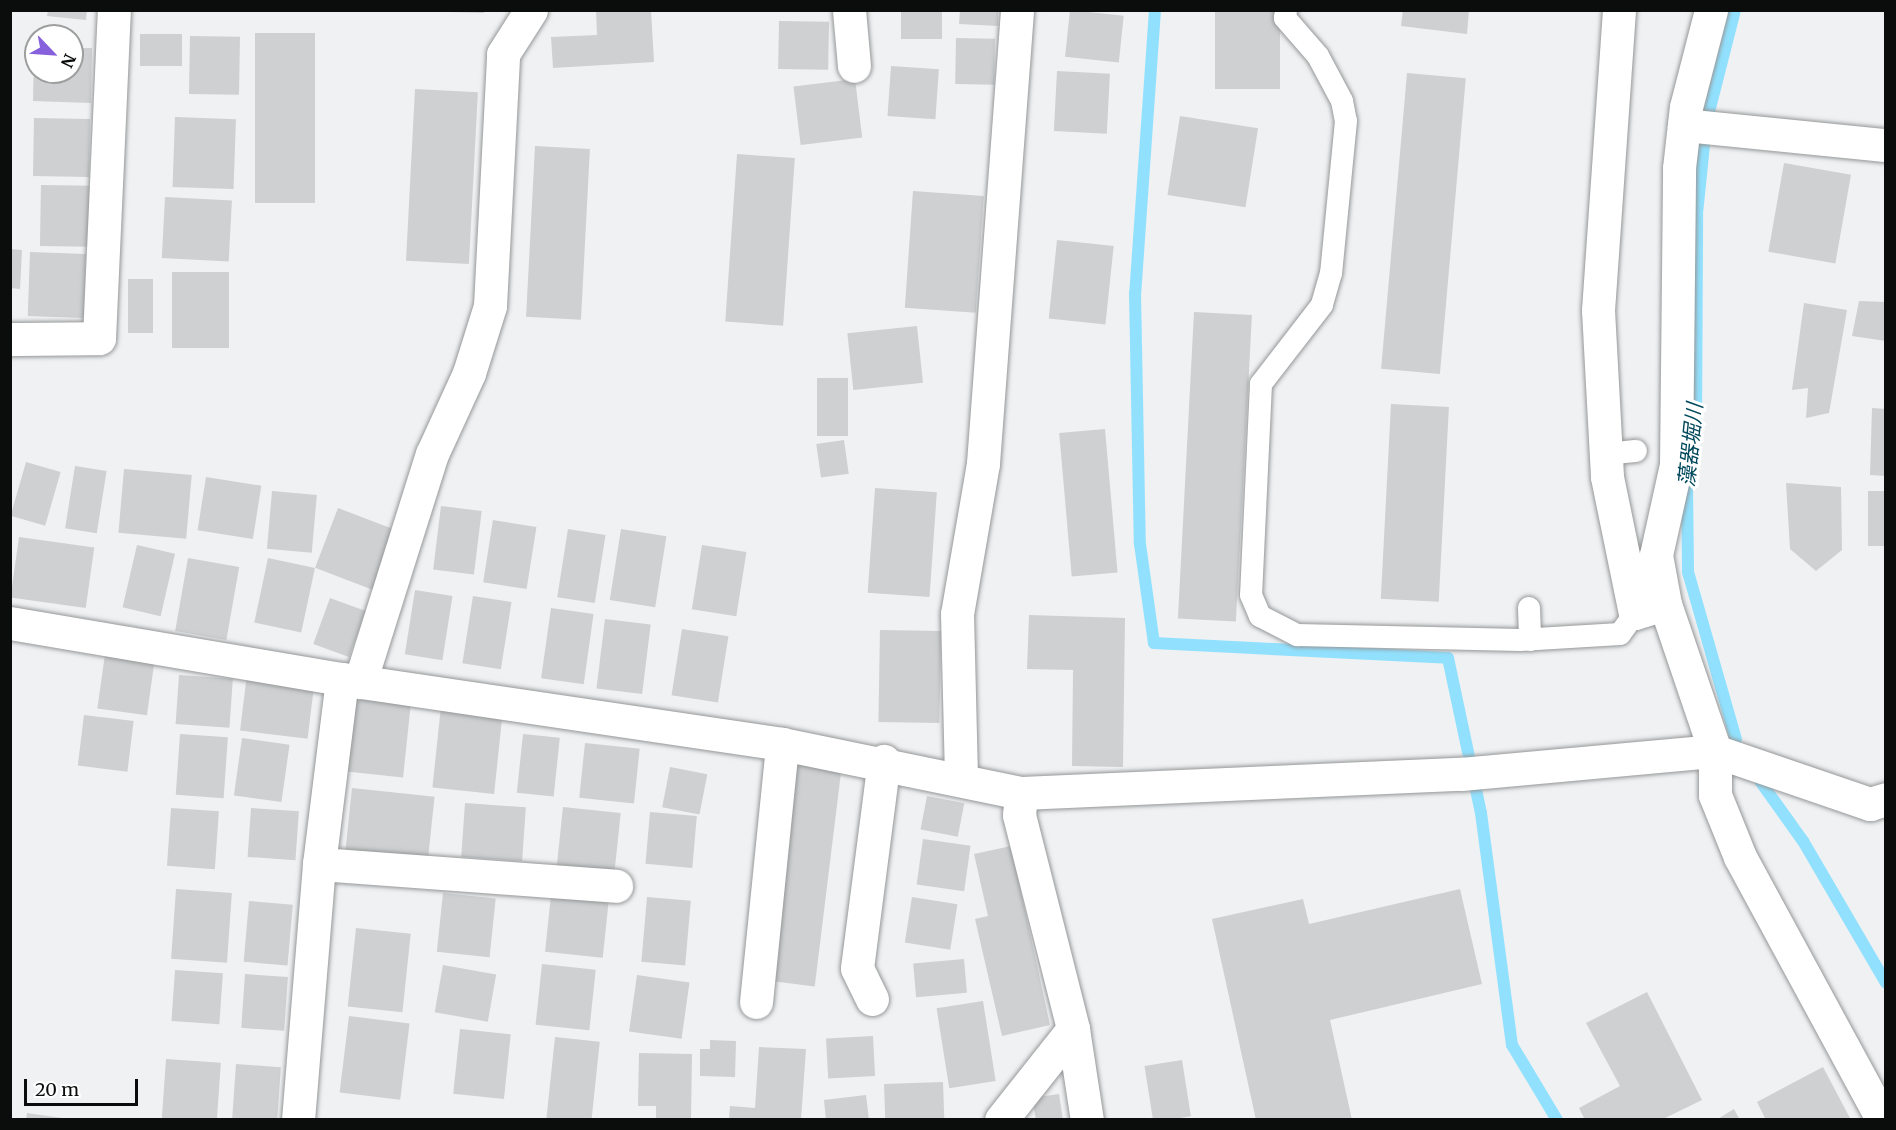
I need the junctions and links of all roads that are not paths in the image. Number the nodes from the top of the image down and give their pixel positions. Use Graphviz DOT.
graph roads {
  1 [pos="114,10"];
  2 [pos="531,10"];
  3 [pos="849,10"];
  4 [pos="1017,10"];
  5 [pos="1286,10"];
  6 [pos="1619,10"];
  7 [pos="1712,10"];
  8 [pos="854,66"];
  9 [pos="1684,125"];
  10 [pos="1886,145"];
  11 [pos="10,339"];
  12 [pos="1529,608"];
  13 [pos="1650,609"];
  14 [pos="10,623"];
  15 [pos="1530,640"];
  16 [pos="351,680"];
  17 [pos="782,744"];
  18 [pos="1715,751"];
  19 [pos="884,761"];
  20 [pos="961,777"];
  21 [pos="1021,793"];
  22 [pos="1886,799"];
  23 [pos="319,864"];
  24 [pos="616,886"];
  25 [pos="872,999"];
  26 [pos="756,1002"];
  27 [pos="1072,1029"];
  28 [pos="298,1119"];
  29 [pos="1001,1119"];
  30 [pos="1087,1119"];
  31 [pos="1883,1119"];
  1 -- 11 [label="street"];
  2 -- 16 [label="street"];
  3 -- 8 [label="street"];
  4 -- 20 [label="street"];
  5 -- 15 [label="lane"];
  6 -- 13 [label="street"];
  7 -- 9 [label="street"];
  9 -- 10 [label="street"];
  9 -- 13 [label="street"];
  12 -- 15 [label="lane"];
  13 -- 15 [label="lane"];
  13 -- 18 [label="street"];
  14 -- 16 [label="street"];
  16 -- 17 [label="street"];
  16 -- 23 [label="street"];
  17 -- 19 [label="street"];
  17 -- 26 [label="street"];
  18 -- 21 [label="street"];
  18 -- 22 [label="street"];
  18 -- 31 [label="street"];
  19 -- 20 [label="street"];
  19 -- 25 [label="street"];
  20 -- 21 [label="street"];
  21 -- 27 [label="street"];
  23 -- 24 [label="street"];
  23 -- 28 [label="street"];
  27 -- 29 [label="street"];
  27 -- 30 [label="street"];
}
